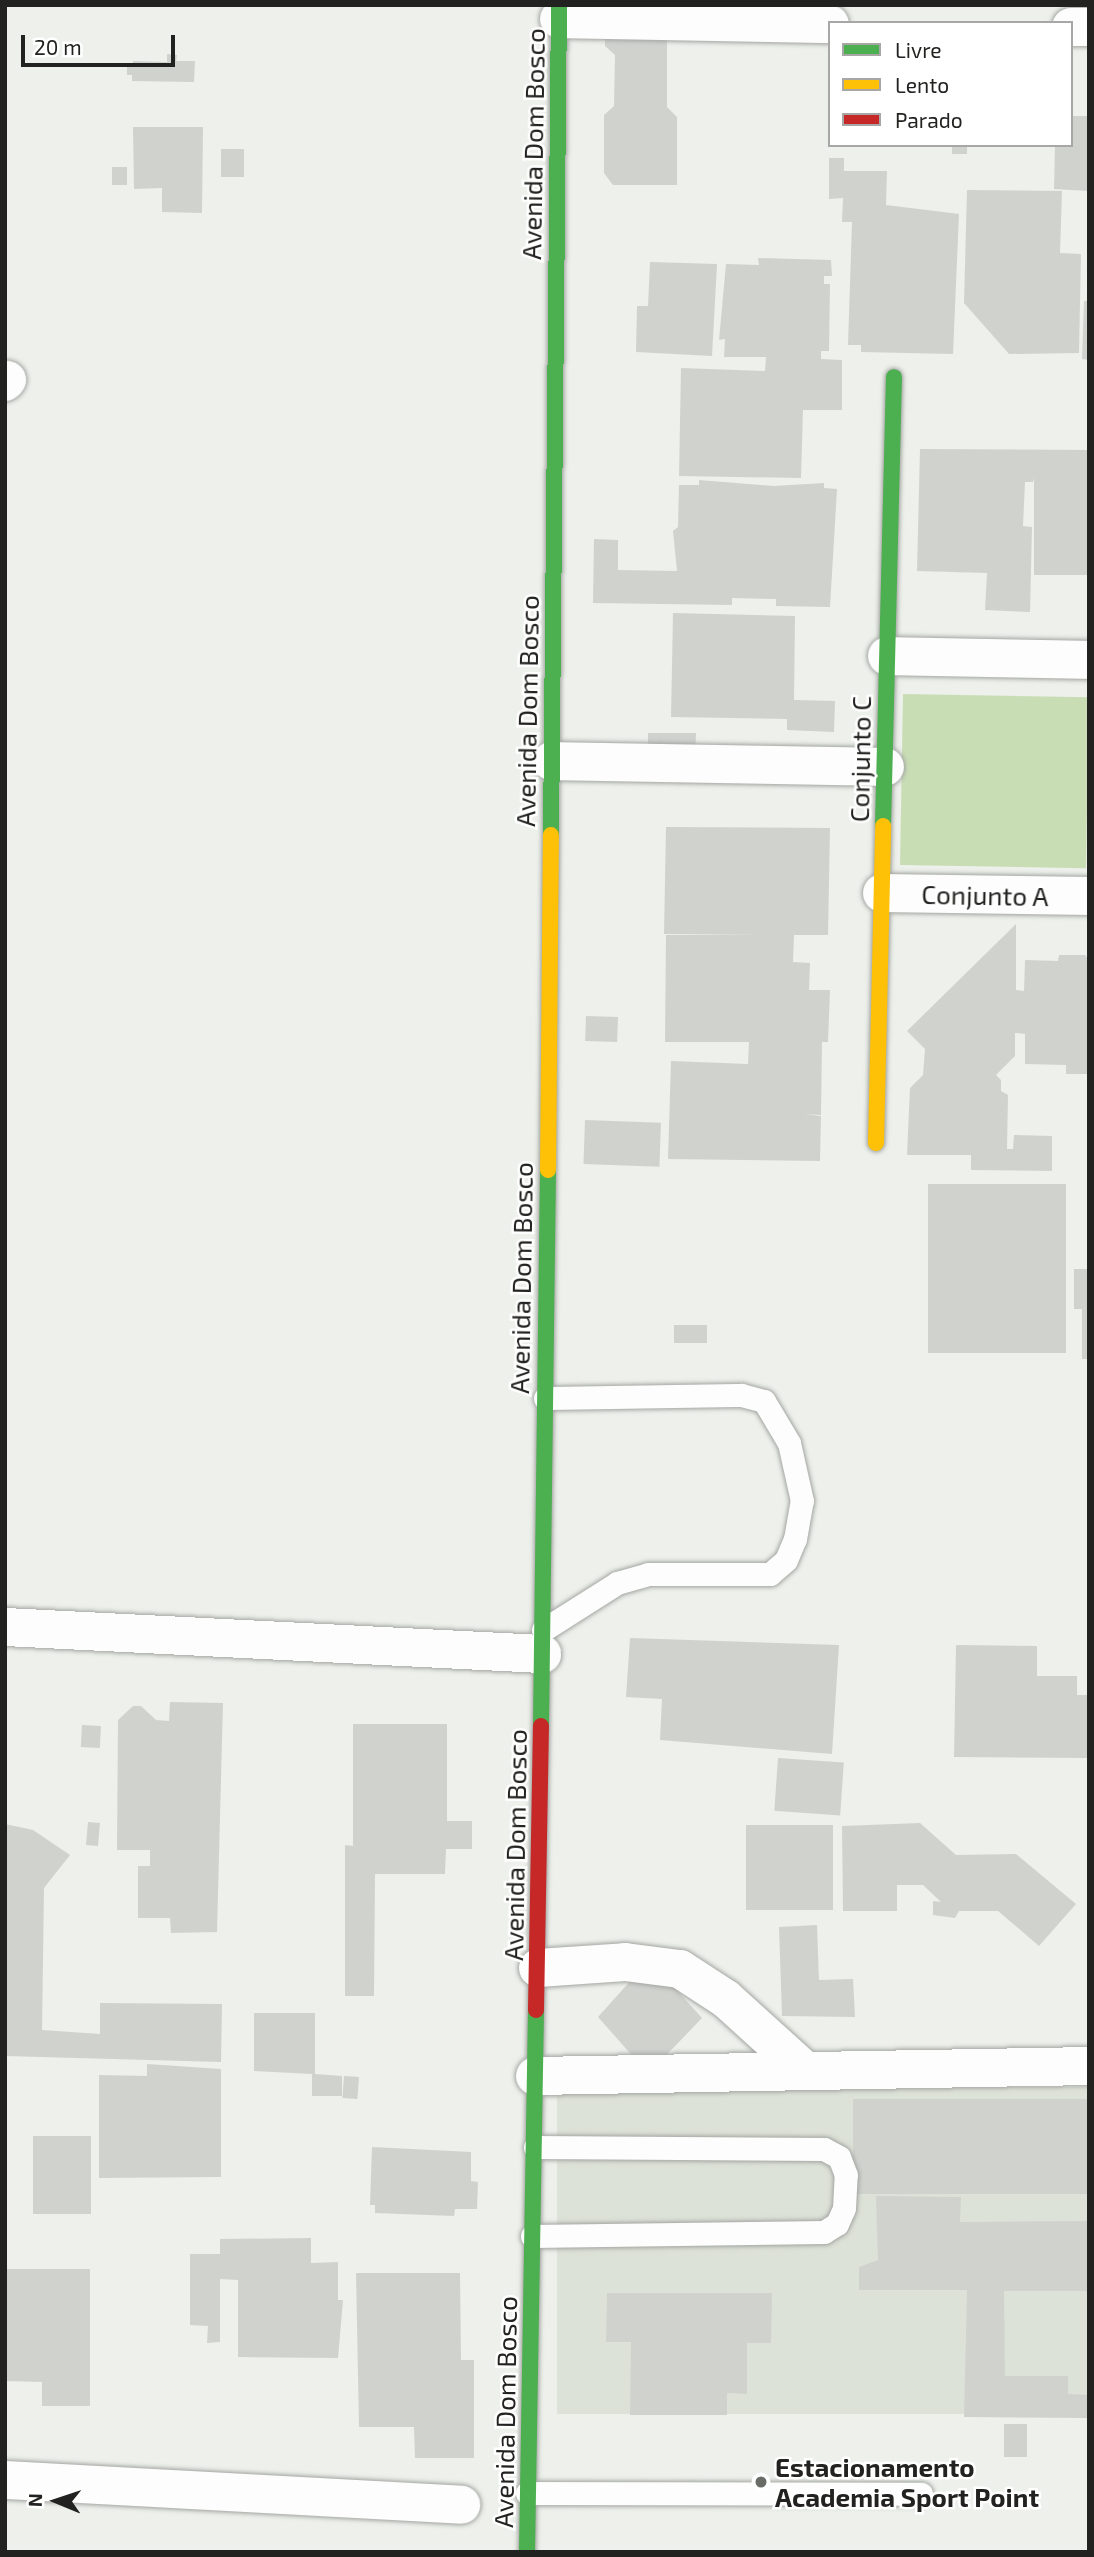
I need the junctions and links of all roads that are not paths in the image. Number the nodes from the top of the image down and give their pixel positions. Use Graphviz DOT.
graph roads {
  1 [pos="559,12"];
  2 [pos="828,24"];
  3 [pos="894,377"];
  4 [pos="887,656"];
  5 [pos="1089,660"];
  6 [pos="551,761"];
  7 [pos="884,766"];
  8 [pos="882,893"];
  9 [pos="1089,896"];
  10 [pos="876,1143"];
  11 [pos="545,1398"];
  12 [pos="5,1627"];
  13 [pos="543,1642"];
  14 [pos="538,1968"];
  15 [pos="1089,2066"];
  16 [pos="802,2068"];
  17 [pos="536,2076"];
  18 [pos="535,2147"];
  19 [pos="532,2236"];
  20 [pos="5,2480"];
  21 [pos="527,2493"];
  22 [pos="920,2494"];
  23 [pos="461,2505"];
  24 [pos="527,2552"];
  1 -- 2 [label="street"];
  1 -- 6 [label="street, Avenida Dom Bosco"];
  3 -- 4 [label="street, Conjunto C"];
  4 -- 5 [label="street"];
  4 -- 7 [label="street, Conjunto C"];
  6 -- 7 [label="street"];
  6 -- 11 [label="street, Avenida Dom Bosco"];
  7 -- 8 [label="street, Conjunto C"];
  8 -- 9 [label="street, Conjunto A"];
  8 -- 10 [label="street, Conjunto C"];
  11 -- 13 [label="street, Avenida Dom Bosco"];
  11 -- 13 [label="lane"];
  12 -- 13 [label="street"];
  13 -- 14 [label="street, Avenida Dom Bosco"];
  14 -- 16 [label="street"];
  14 -- 17 [label="street, Avenida Dom Bosco"];
  15 -- 16 [label="street"];
  16 -- 17 [label="street"];
  17 -- 18 [label="street, Avenida Dom Bosco"];
  18 -- 19 [label="street, Avenida Dom Bosco"];
  18 -- 19 [label="lane"];
  19 -- 21 [label="street, Avenida Dom Bosco"];
  20 -- 23 [label="street"];
  21 -- 22 [label="lane"];
  21 -- 24 [label="street, Avenida Dom Bosco"];
}
